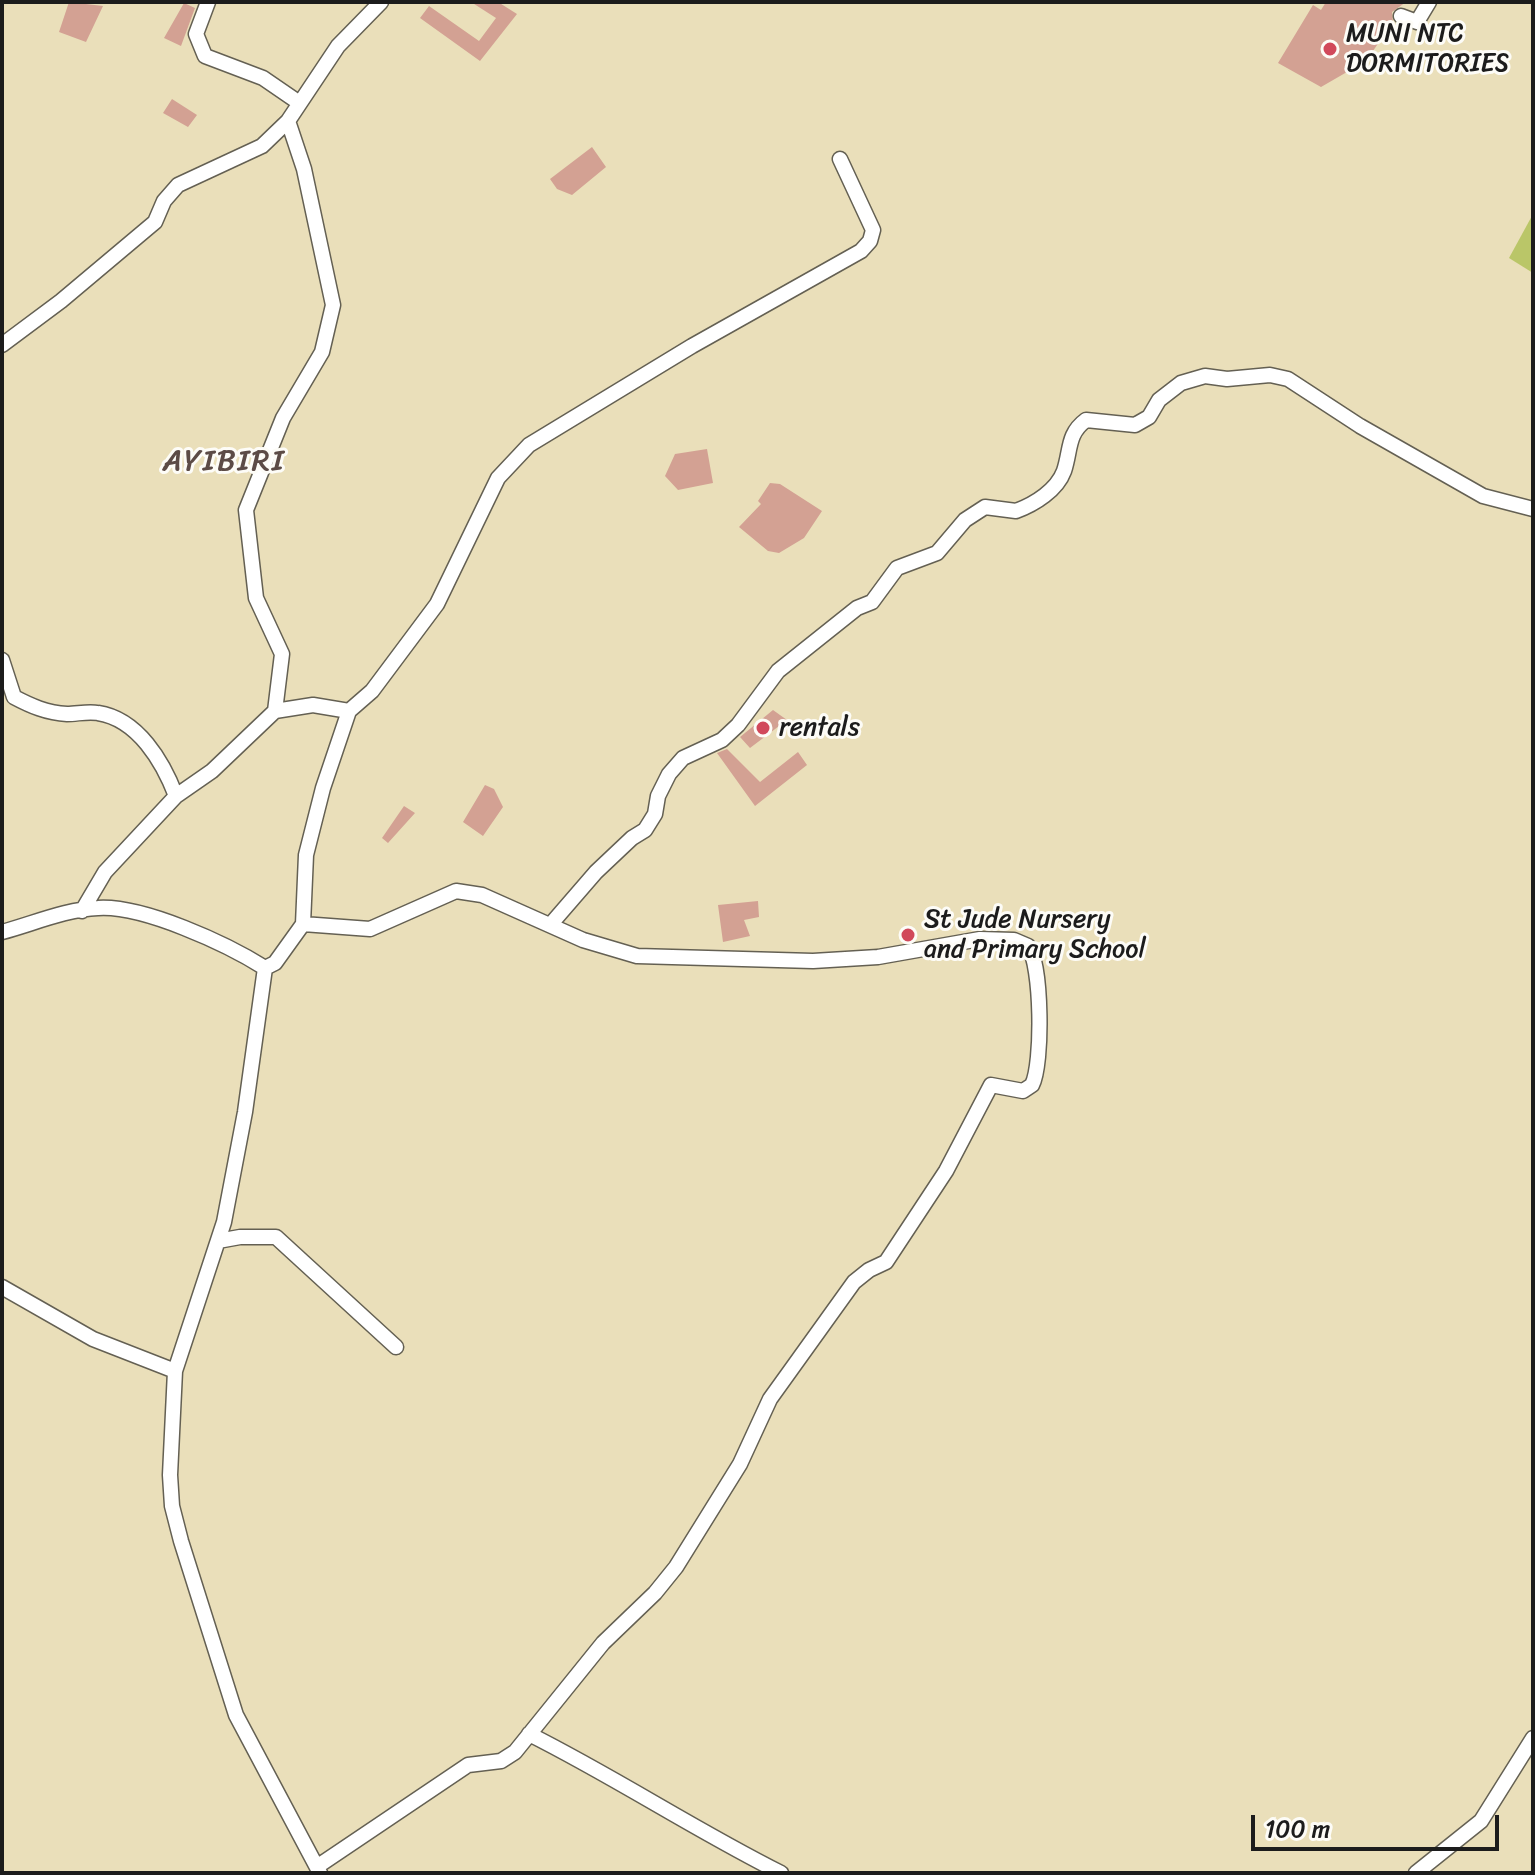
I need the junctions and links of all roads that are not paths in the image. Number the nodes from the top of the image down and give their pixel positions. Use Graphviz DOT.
graph roads {
  1 [pos="208,2"];
  2 [pos="381,2"];
  3 [pos="1429,2"];
  4 [pos="1401,16"];
  5 [pos="298,102"];
  6 [pos="288,121"];
  7 [pos="840,159"];
  8 [pos="5,338"];
  9 [pos="1533,509"];
  10 [pos="2,660"];
  11 [pos="275,711"];
  12 [pos="349,711"];
  13 [pos="176,796"];
  14 [pos="82,911"];
  15 [pos="303,924"];
  16 [pos="551,924"];
  17 [pos="2,932"];
  18 [pos="265,968"];
  19 [pos="218,1241"];
  20 [pos="2,1287"];
  21 [pos="396,1347"];
  22 [pos="175,1371"];
  23 [pos="529,1734"];
  24 [pos="1533,1738"];
  25 [pos="319,1870"];
  26 [pos="781,1873"];
  27 [pos="1416,1873"];
  1 -- 5 [label="street"];
  2 -- 5 [label="street"];
  3 -- 4 [label="street"];
  5 -- 6 [label="street"];
  6 -- 8 [label="street"];
  6 -- 11 [label="street"];
  7 -- 12 [label="street"];
  9 -- 16 [label="street"];
  10 -- 13 [label="street"];
  11 -- 12 [label="street"];
  11 -- 13 [label="street"];
  12 -- 15 [label="street"];
  13 -- 14 [label="street"];
  14 -- 17 [label="street"];
  14 -- 18 [label="street"];
  15 -- 16 [label="street"];
  15 -- 18 [label="street"];
  16 -- 23 [label="street"];
  18 -- 19 [label="street"];
  19 -- 21 [label="street"];
  19 -- 22 [label="street"];
  20 -- 22 [label="street"];
  22 -- 25 [label="street"];
  23 -- 25 [label="street"];
  23 -- 26 [label="street"];
  24 -- 27 [label="street"];
}
